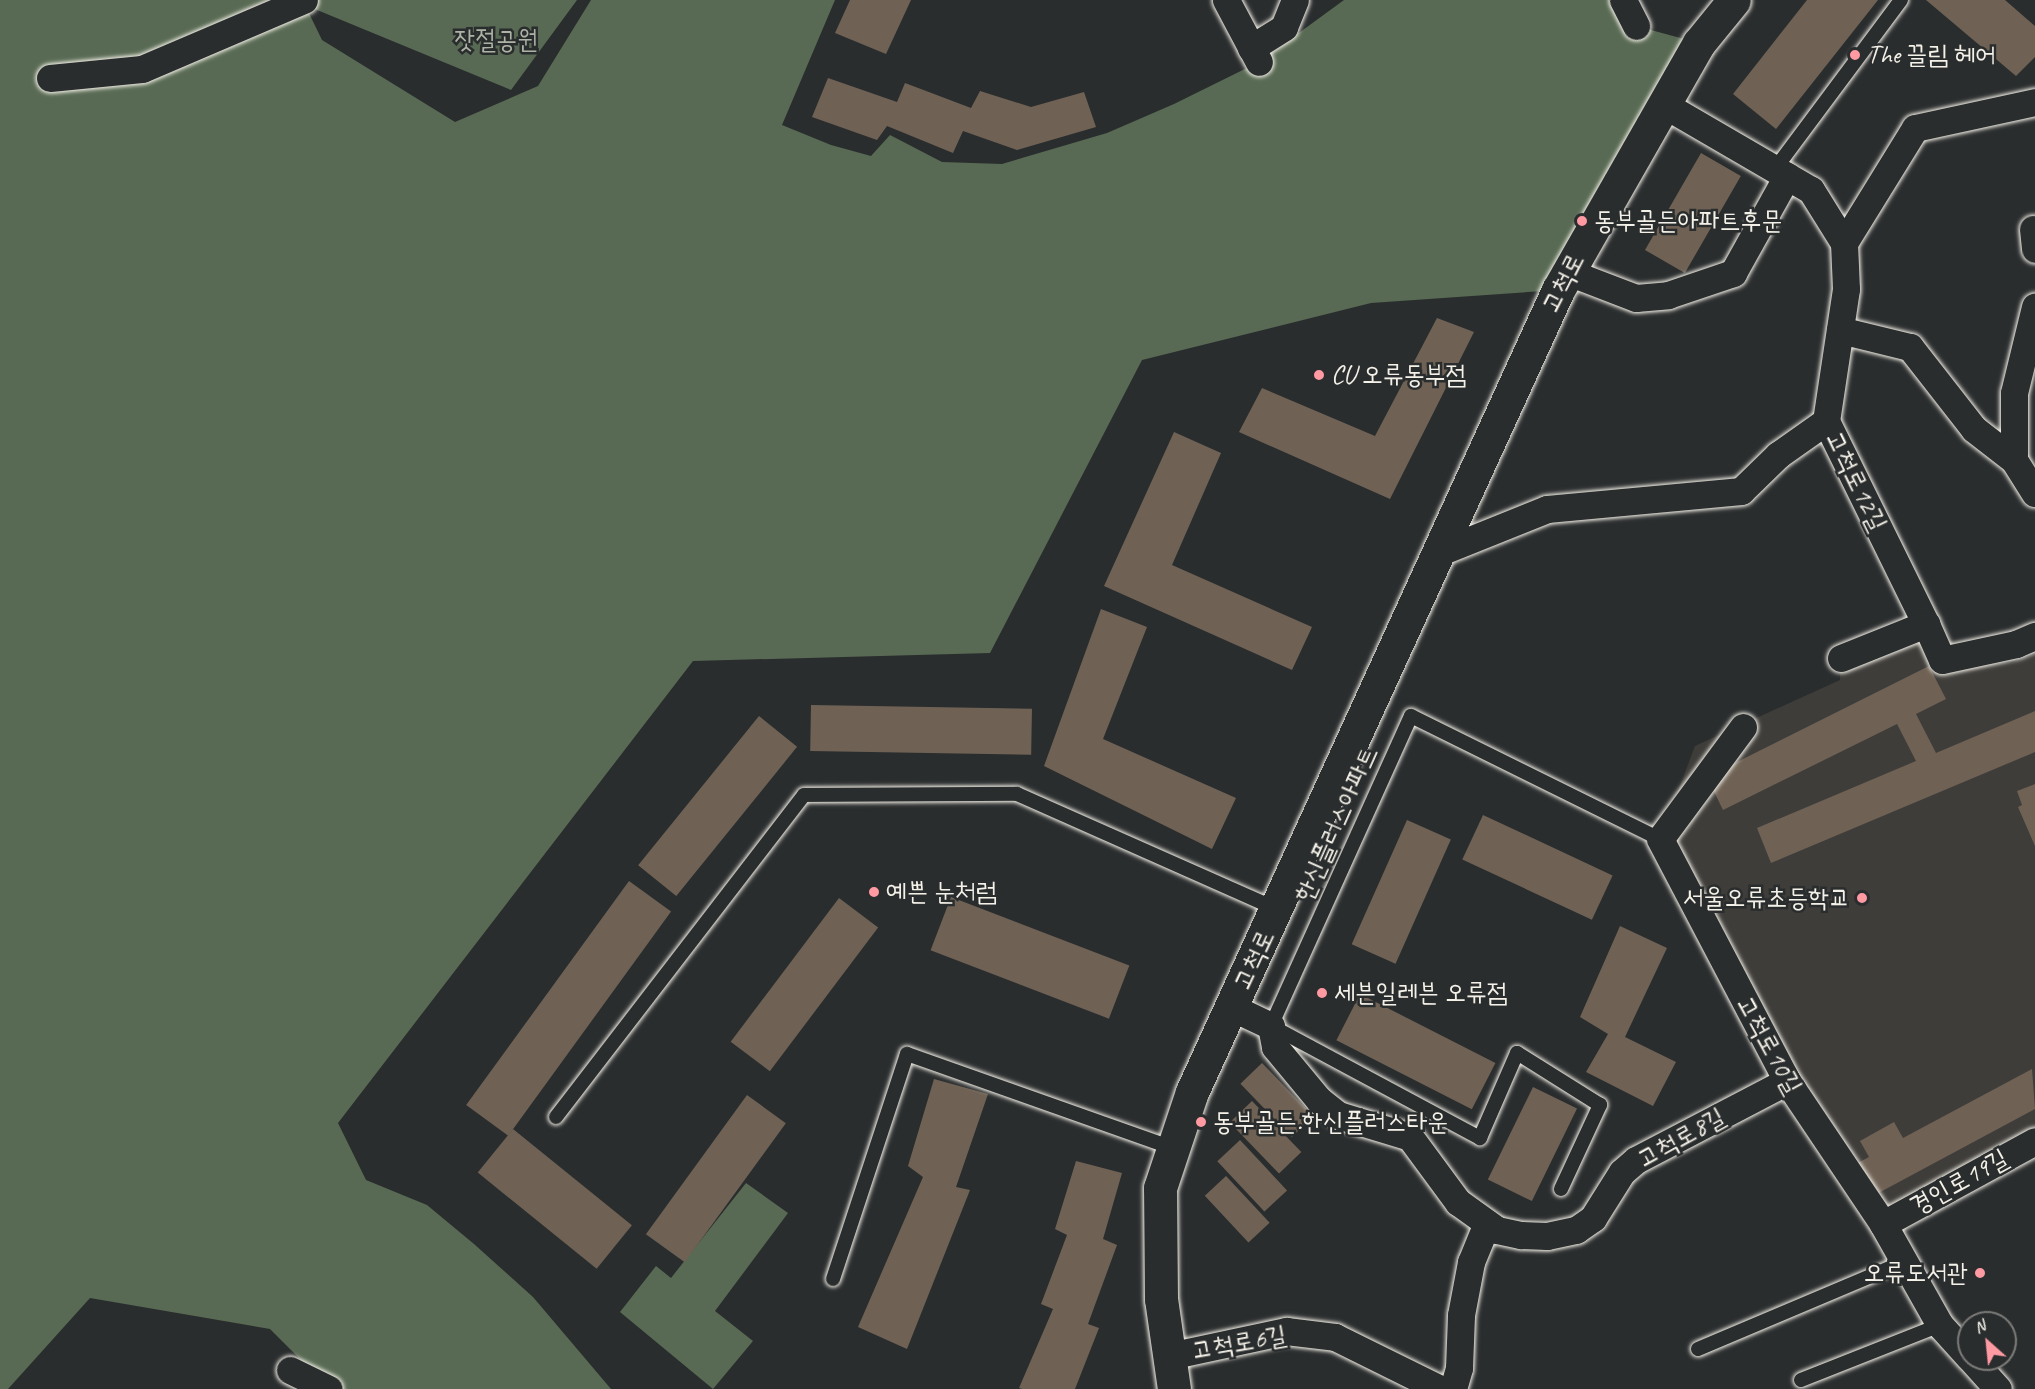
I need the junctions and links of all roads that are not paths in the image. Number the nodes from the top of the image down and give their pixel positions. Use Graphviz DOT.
graph roads {
  1 [pos="304,0"];
  2 [pos="1226,0"];
  3 [pos="1295,0"];
  4 [pos="1623,0"];
  5 [pos="1734,0"];
  6 [pos="1901,0"];
  7 [pos="1636,26"];
  8 [pos="50,78"];
  9 [pos="2035,102"];
  10 [pos="1663,104"];
  11 [pos="1781,172"];
  12 [pos="1844,243"];
  13 [pos="1568,272"];
  14 [pos="2035,307"];
  15 [pos="1840,330"];
  16 [pos="1826,421"];
  17 [pos="2014,460"];
  18 [pos="2035,493"];
  19 [pos="1440,552"];
  20 [pos="1926,624"];
  21 [pos="2035,636"];
  22 [pos="1841,658"];
  23 [pos="1743,727"];
  24 [pos="1660,838"];
  25 [pos="1278,910"];
  26 [pos="1231,1007"];
  27 [pos="1271,1026"];
  28 [pos="1787,1081"];
  29 [pos="556,1118"];
  30 [pos="2035,1141"];
  31 [pos="1173,1148"];
  32 [pos="1561,1189"];
  33 [pos="1487,1223"];
  34 [pos="1883,1224"];
  35 [pos="1902,1263"];
  36 [pos="833,1279"];
  37 [pos="1940,1325"];
  38 [pos="1957,1344"];
  39 [pos="1698,1349"];
  40 [pos="1169,1356"];
  41 [pos="290,1370"];
  42 [pos="1982,1371"];
  43 [pos="1801,1380"];
  44 [pos="329,1389"];
  45 [pos="1174,1389"];
  46 [pos="1440,1389"];
  47 [pos="1453,1389"];
  48 [pos="1998,1389"];
  1 -- 8 [label="street"];
  2 -- 3 [label="street"];
  4 -- 7 [label="street"];
  5 -- 10 [label="main road, 고척로"];
  6 -- 11 [label="lane"];
  9 -- 12 [label="street"];
  10 -- 11 [label="street, 고척로12길"];
  10 -- 13 [label="main road, 고척로"];
  11 -- 12 [label="street, 고척로12길"];
  11 -- 13 [label="street"];
  12 -- 15 [label="street, 고척로12길"];
  13 -- 19 [label="main road, 고척로"];
  14 -- 17 [label="street"];
  15 -- 16 [label="street, 고척로12길"];
  15 -- 17 [label="street"];
  16 -- 19 [label="street"];
  16 -- 20 [label="street, 고척로12길"];
  17 -- 18 [label="street"];
  19 -- 25 [label="main road, 고척로"];
  20 -- 21 [label="street, 고척로12길"];
  20 -- 22 [label="street"];
  23 -- 24 [label="street"];
  24 -- 27 [label="lane, 한신플러스아파트"];
  24 -- 28 [label="street, 고척로10길"];
  25 -- 26 [label="main road, 고척로"];
  25 -- 29 [label="lane"];
  26 -- 27 [label="street"];
  26 -- 31 [label="main road, 고척로"];
  27 -- 32 [label="lane"];
  27 -- 33 [label="street, 고척로8길"];
  28 -- 33 [label="street, 고척로8길"];
  28 -- 34 [label="street, 고척로10길"];
  30 -- 34 [label="street, 경인로19길"];
  31 -- 36 [label="lane"];
  31 -- 40 [label="main road, 고척로"];
  33 -- 47 [label="street"];
  34 -- 35 [label="street, 고척로10길"];
  35 -- 37 [label="street, 고척로10길"];
  35 -- 39 [label="lane"];
  37 -- 38 [label="street, 고척로10길"];
  37 -- 43 [label="lane"];
  40 -- 45 [label="main road, 고척로"];
  40 -- 46 [label="street, 고척로6길"];
  41 -- 44 [label="street"];
  42 -- 48 [label="street, 고척로10길"];
}
